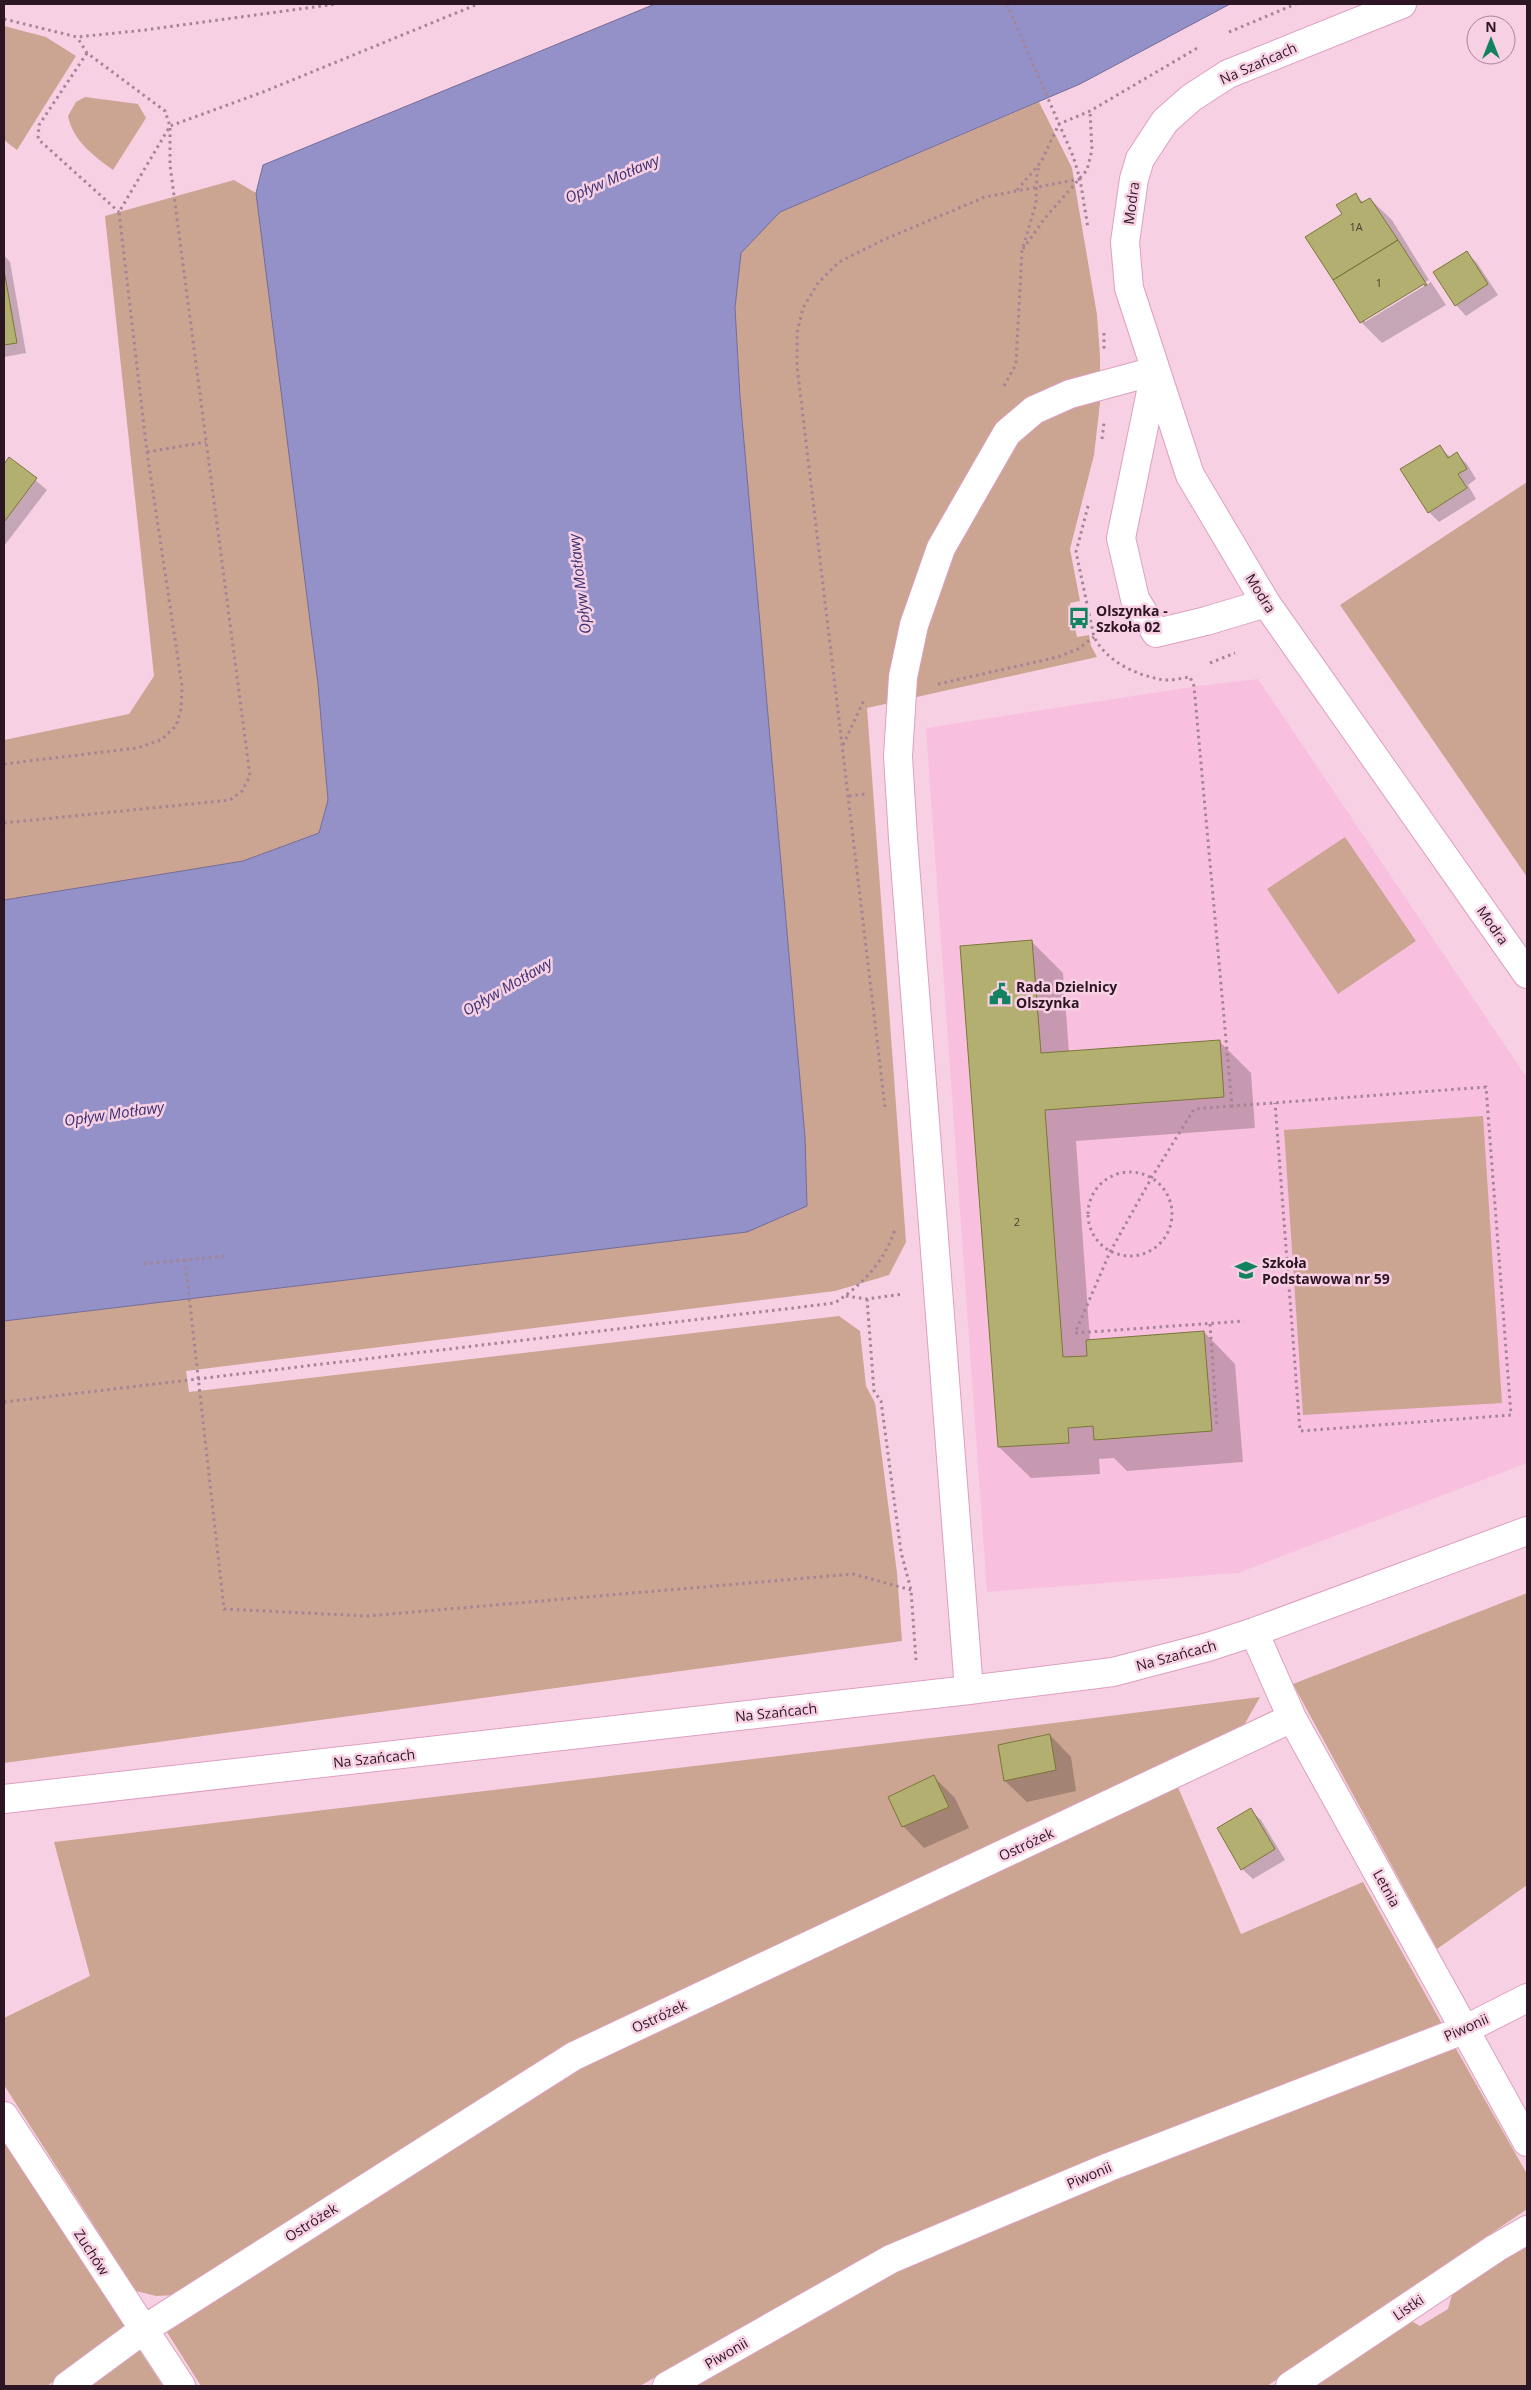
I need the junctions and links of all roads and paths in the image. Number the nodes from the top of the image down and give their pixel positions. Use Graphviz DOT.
graph roads {
  1 [pos="336,4"];
  2 [pos="478,4"];
  3 [pos="1007,4"];
  4 [pos="1402,4"];
  5 [pos="4,19"];
  6 [pos="77,37"];
  7 [pos="87,53"];
  8 [pos="1060,124"];
  9 [pos="170,126"];
  10 [pos="1140,159"];
  11 [pos="1041,162"];
  12 [pos="1080,179"];
  13 [pos="1036,187"];
  14 [pos="1017,191"];
  15 [pos="119,212"];
  16 [pos="1022,252"];
  17 [pos="1155,370"];
  18 [pos="1007,433"];
  19 [pos="206,442"];
  20 [pos="148,452"];
  21 [pos="1266,603"];
  22 [pos="1094,637"];
  23 [pos="902,692"];
  24 [pos="4,764"];
  25 [pos="856,795"];
  26 [pos="848,796"];
  27 [pos="4,823"];
  28 [pos="872,943"];
  29 [pos="866,944"];
  30 [pos="1527,974"];
  31 [pos="1226,1029"];
  32 [pos="1275,1103"];
  33 [pos="1232,1106"];
  34 [pos="886,1117"];
  35 [pos="1152,1177"];
  36 [pos="896,1221"];
  37 [pos="1110,1252"];
  38 [pos="225,1256"];
  39 [pos="185,1260"];
  40 [pos="144,1264"];
  41 [pos="910,1293"];
  42 [pos="846,1296"];
  43 [pos="867,1299"];
  44 [pos="1244,1321"];
  45 [pos="1210,1324"];
  46 [pos="198,1379"];
  47 [pos="4,1402"];
  48 [pos="1216,1426"];
  49 [pos="1527,1530"];
  50 [pos="911,1590"];
  51 [pos="1254,1632"];
  52 [pos="916,1662"];
  53 [pos="969,1690"];
  54 [pos="1292,1718"];
  55 [pos="4,1799"];
  56 [pos="1527,1998"];
  57 [pos="1466,2029"];
  58 [pos="4,2116"];
  59 [pos="1527,2142"];
  60 [pos="1527,2230"];
  61 [pos="143,2330"];
  62 [pos="67,2386"];
  63 [pos="181,2386"];
  64 [pos="667,2386"];
  65 [pos="1290,2386"];
  1 -- 6 [label="path"];
  2 -- 9 [label="path"];
  3 -- 8 [label="path"];
  4 -- 10 [label="street, Na Szańcach"];
  5 -- 6 [label="path"];
  6 -- 7 [label="path"];
  7 -- 9 [label="path"];
  7 -- 15 [label="path"];
  8 -- 11 [label="path"];
  8 -- 12 [label="path"];
  8 -- 12 [label="path"];
  9 -- 15 [label="path"];
  9 -- 19 [label="path"];
  10 -- 17 [label="street, Modra"];
  11 -- 13 [label="path"];
  11 -- 14 [label="path"];
  12 -- 13 [label="path"];
  12 -- 16 [label="path"];
  13 -- 14 [label="path"];
  13 -- 16 [label="path"];
  14 -- 26 [label="path"];
  15 -- 20 [label="path"];
  16 -- 18 [label="path"];
  17 -- 18 [label="street"];
  17 -- 21 [label="street, Modra"];
  17 -- 21 [label="street"];
  18 -- 23 [label="street"];
  19 -- 20 [label="path"];
  19 -- 27 [label="path"];
  20 -- 24 [label="path"];
  21 -- 30 [label="street, Modra"];
  22 -- 23 [label="path"];
  23 -- 53 [label="street"];
  25 -- 26 [label="path"];
  26 -- 29 [label="path"];
  28 -- 29 [label="path"];
  29 -- 34 [label="path"];
  31 -- 33 [label="path"];
  32 -- 32 [label="path"];
  32 -- 33 [label="path"];
  33 -- 35 [label="path"];
  35 -- 37 [label="path"];
  35 -- 37 [label="path"];
  35 -- 37 [label="path"];
  36 -- 42 [label="path"];
  37 -- 45 [label="path"];
  38 -- 39 [label="path"];
  39 -- 40 [label="path"];
  39 -- 46 [label="path"];
  41 -- 43 [label="path"];
  42 -- 43 [label="path"];
  42 -- 46 [label="path"];
  43 -- 50 [label="path"];
  44 -- 45 [label="path"];
  45 -- 48 [label="path"];
  46 -- 47 [label="path"];
  46 -- 50 [label="path"];
  49 -- 51 [label="street, Na Szańcach"];
  50 -- 52 [label="path"];
  51 -- 53 [label="street, Na Szańcach"];
  51 -- 54 [label="street, Letnia"];
  53 -- 55 [label="street, Na Szańcach"];
  54 -- 57 [label="street, Letnia"];
  54 -- 61 [label="street, Ostróżek"];
  56 -- 57 [label="street, Piwonii"];
  57 -- 59 [label="street, Letnia"];
  57 -- 64 [label="street, Piwonii"];
  58 -- 61 [label="street, Zuchów"];
  60 -- 65 [label="street, Listki"];
  61 -- 62 [label="street, Ostróżek"];
  61 -- 63 [label="street, Zuchów"];
}
